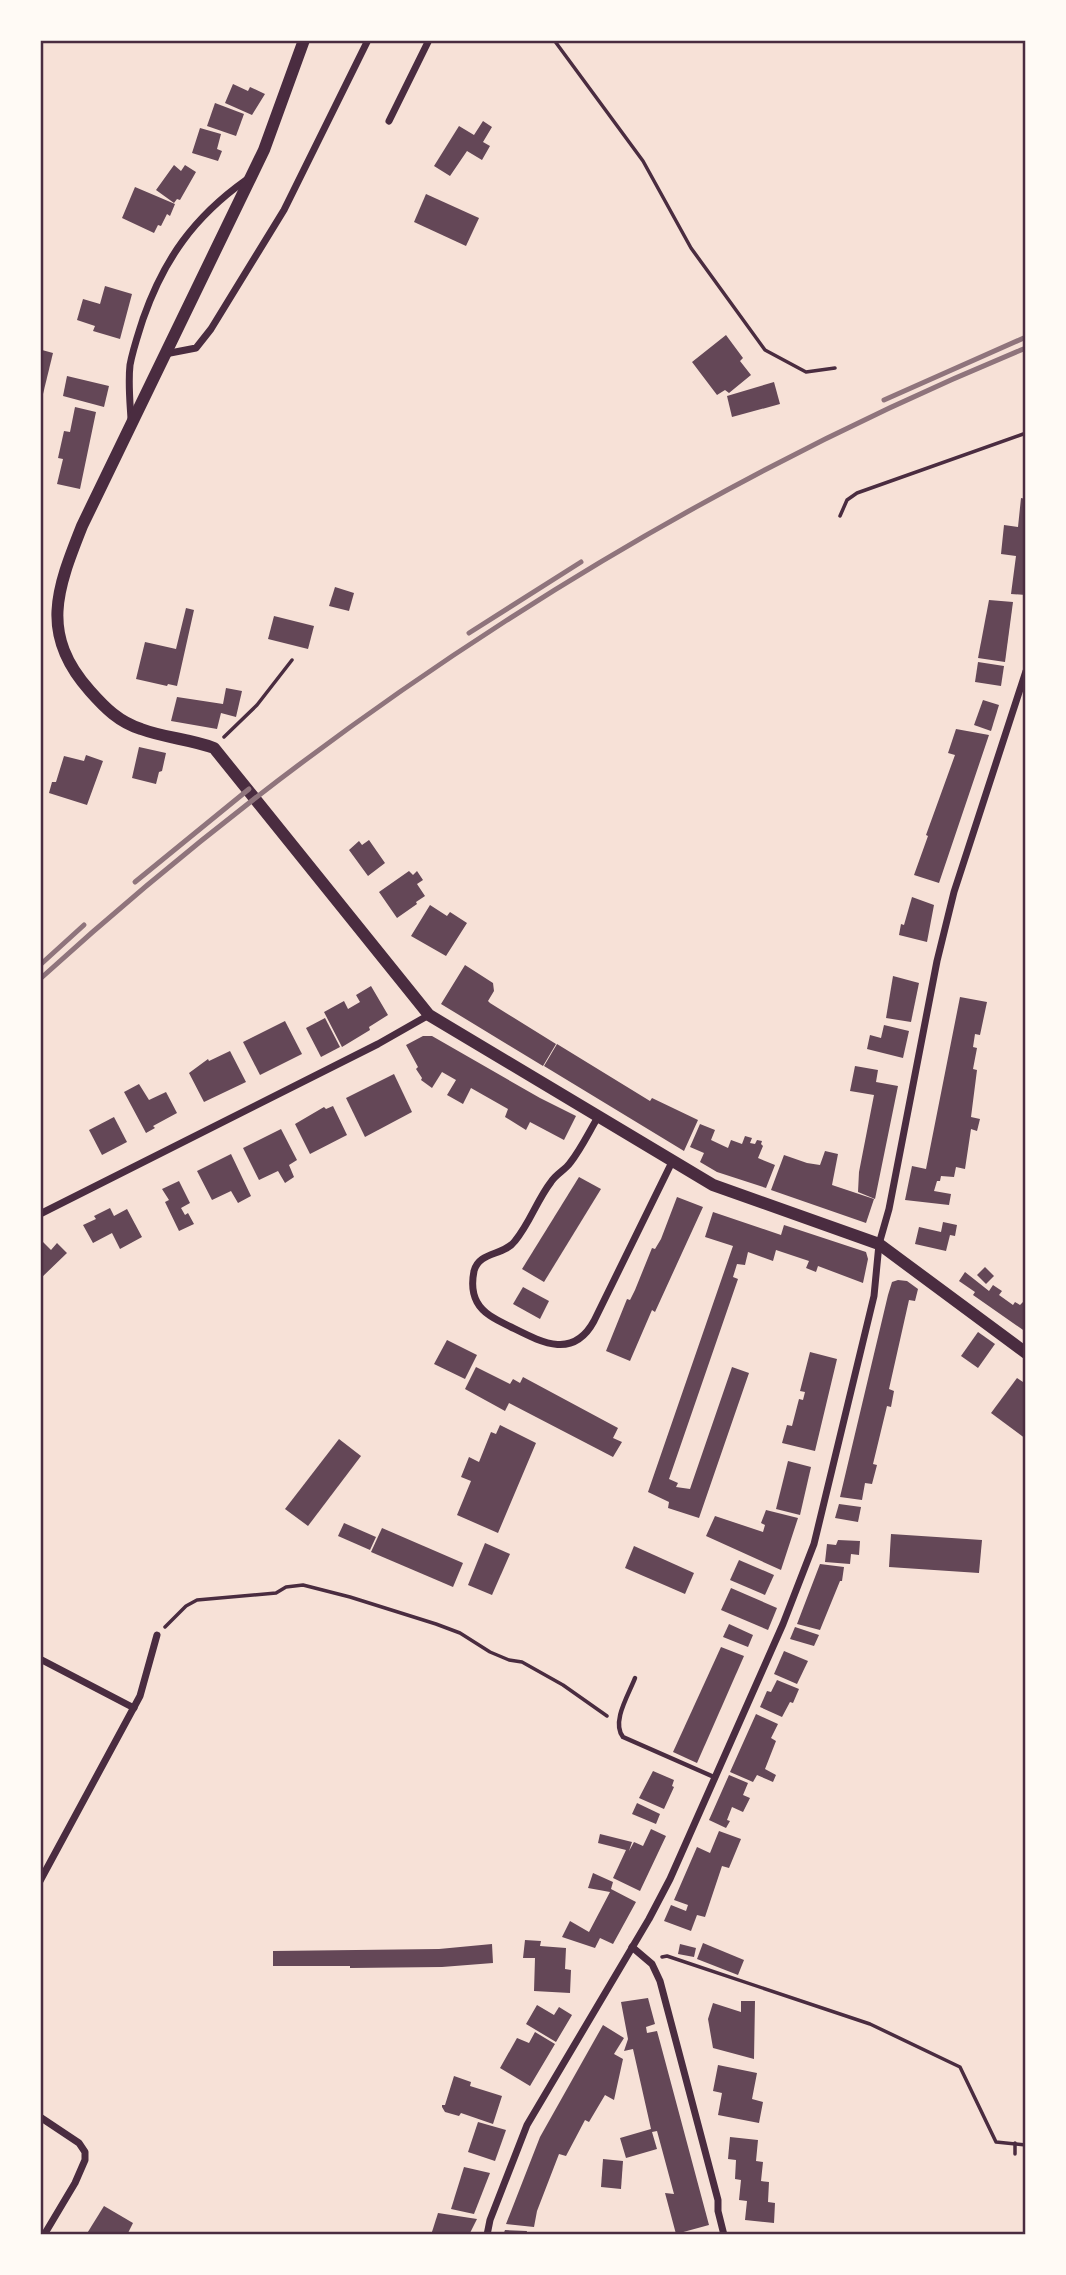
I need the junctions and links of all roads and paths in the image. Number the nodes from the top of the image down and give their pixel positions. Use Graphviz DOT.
graph roads {
  1 [pos="304,40"];
  2 [pos="368,40"];
  3 [pos="429,40"];
  4 [pos="555,40"];
  5 [pos="390,121"];
  6 [pos="252,176"];
  7 [pos="165,354"];
  8 [pos="835,368"];
  9 [pos="131,426"];
  10 [pos="1026,433"];
  11 [pos="840,516"];
  12 [pos="292,660"];
  13 [pos="1026,671"];
  14 [pos="214,748"];
  15 [pos="429,1015"];
  16 [pos="598,1117"];
  17 [pos="672,1162"];
  18 [pos="40,1214"];
  19 [pos="879,1244"];
  20 [pos="1026,1353"];
  21 [pos="157,1635"];
  22 [pos="40,1659"];
  23 [pos="635,1678"];
  24 [pos="134,1708"];
  25 [pos="618,1723"];
  26 [pos="715,1777"];
  27 [pos="40,1881"];
  28 [pos="632,1947"];
  29 [pos="652,1964"];
  30 [pos="40,2117"];
  31 [pos="1015,2143"];
  32 [pos="1026,2145"];
  33 [pos="1015,2154"];
  34 [pos="44,2235"];
  35 [pos="487,2235"];
  36 [pos="724,2235"];
  1 -- 6 [label="street"];
  2 -- 7 [label="street"];
  3 -- 5 [label="street"];
  4 -- 8 [label="path"];
  6 -- 7 [label="street"];
  6 -- 9 [label="street"];
  7 -- 9 [label="street"];
  9 -- 14 [label="street"];
  10 -- 11 [label="path"];
  12 -- 14 [label="path"];
  13 -- 19 [label="street"];
  14 -- 15 [label="street"];
  15 -- 16 [label="street"];
  15 -- 18 [label="street"];
  16 -- 17 [label="street"];
  16 -- 17 [label="street"];
  17 -- 19 [label="street"];
  19 -- 20 [label="street"];
  19 -- 26 [label="street"];
  21 -- 24 [label="street"];
  21 -- 25 [label="path"];
  22 -- 24 [label="street"];
  23 -- 25 [label="lane"];
  24 -- 27 [label="street"];
  25 -- 26 [label="lane"];
  26 -- 28 [label="street"];
  28 -- 29 [label="street"];
  28 -- 35 [label="street"];
  29 -- 31 [label="path"];
  29 -- 36 [label="street"];
  30 -- 34 [label="street"];
  31 -- 32 [label="path"];
  31 -- 33 [label="path"];
}
